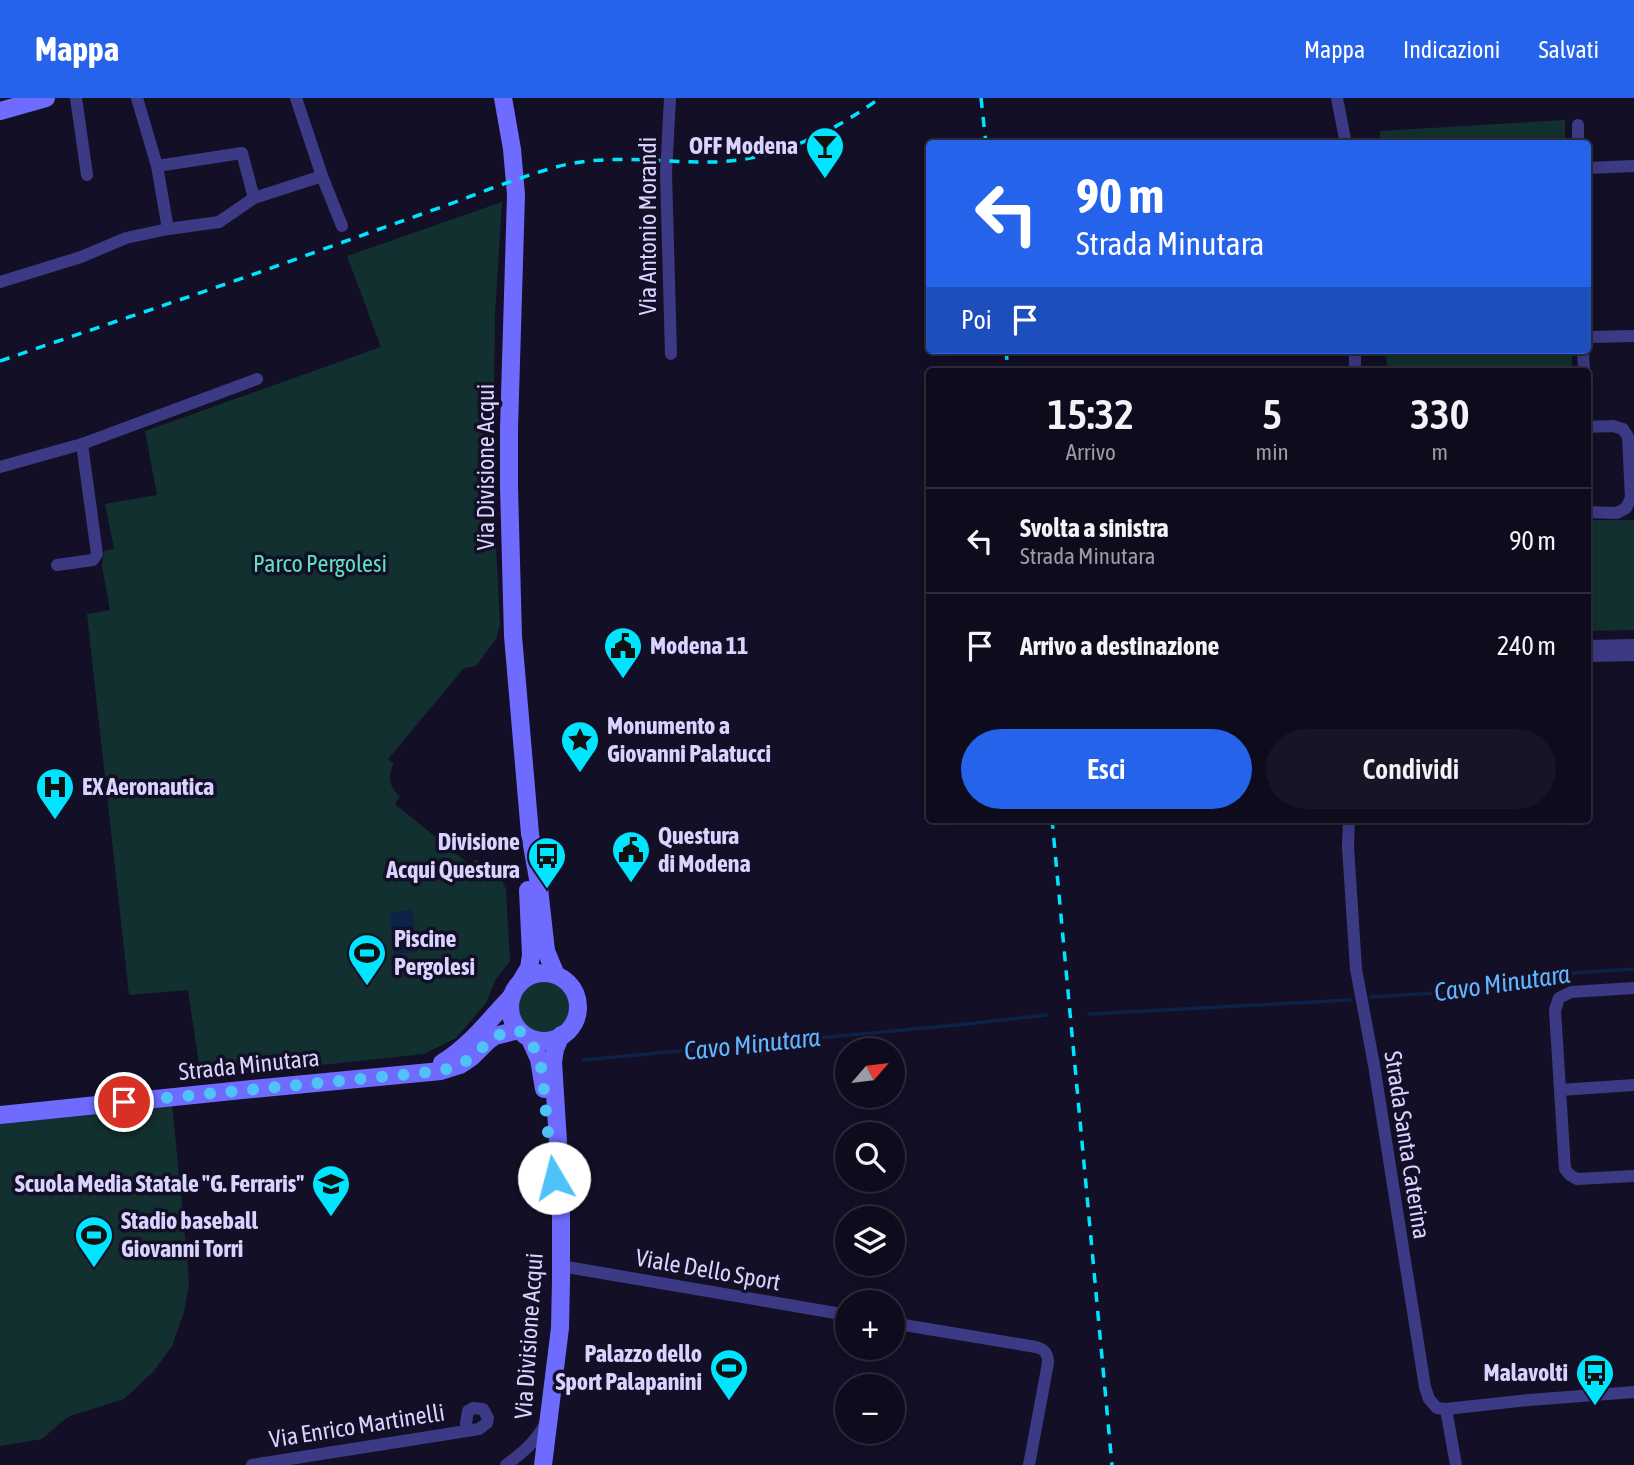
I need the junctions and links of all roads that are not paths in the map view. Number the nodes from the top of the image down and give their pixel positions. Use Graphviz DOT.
graph roads {
  1 [pos="46,98"];
  2 [pos="76,98"];
  3 [pos="137,98"];
  4 [pos="296,98"];
  5 [pos="670,98"];
  6 [pos="1337,98"];
  7 [pos="503,99"];
  8 [pos="0,111"];
  9 [pos="1578,125"];
  10 [pos="1345,140"];
  11 [pos="1578,140"];
  12 [pos="158,166"];
  13 [pos="1634,166"];
  14 [pos="1591,168"];
  15 [pos="87,174"];
  16 [pos="323,176"];
  17 [pos="254,198"];
  18 [pos="342,226"];
  19 [pos="168,229"];
  20 [pos="0,282"];
  21 [pos="1634,336"];
  22 [pos="1591,337"];
  23 [pos="671,354"];
  24 [pos="257,379"];
  25 [pos="1591,427"];
  26 [pos="82,444"];
  27 [pos="0,467"];
  28 [pos="1591,510"];
  29 [pos="57,565"];
  30 [pos="1634,645"];
  31 [pos="1591,646"];
  32 [pos="1634,655"];
  33 [pos="1591,656"];
  34 [pos="1349,823"];
  35 [pos="530,834"];
  36 [pos="556,975"];
  37 [pos="1634,988"];
  38 [pos="516,989"];
  39 [pos="524,1034"];
  40 [pos="561,1035"];
  41 [pos="420,1074"];
  42 [pos="1634,1085"];
  43 [pos="1560,1090"];
  44 [pos="0,1115"];
  45 [pos="1634,1176"];
  46 [pos="561,1211"];
  47 [pos="561,1266"];
  48 [pos="835,1313"];
  49 [pos="905,1325"];
  50 [pos="1634,1392"];
  51 [pos="1446,1409"];
  52 [pos="548,1418"];
  53 [pos="468,1430"];
  54 [pos="252,1465"];
  55 [pos="506,1465"];
  56 [pos="545,1465"];
  57 [pos="1029,1465"];
  58 [pos="1456,1465"];
  1 -- 8 [label="main road"];
  2 -- 15 [label="street"];
  3 -- 12 [label="street"];
  4 -- 16 [label="street"];
  5 -- 23 [label="street, Via Antonio Morandi"];
  6 -- 10 [label="street"];
  7 -- 35 [label="main road, Via Divisione Acqui"];
  9 -- 11 [label="street"];
  12 -- 17 [label="street"];
  12 -- 19 [label="street"];
  13 -- 14 [label="street"];
  16 -- 17 [label="street"];
  16 -- 18 [label="street"];
  17 -- 19 [label="street"];
  19 -- 20 [label="street"];
  21 -- 22 [label="street"];
  24 -- 26 [label="street"];
  25 -- 28 [label="street"];
  26 -- 27 [label="street"];
  26 -- 29 [label="street"];
  30 -- 31 [label="street"];
  32 -- 33 [label="street"];
  34 -- 51 [label="street, Strada Santa Caterina"];
  35 -- 36 [label="main road, Via Divisione Acqui"];
  35 -- 38 [label="main road, Via Divisione Acqui"];
  36 -- 38 [label="main road"];
  36 -- 40 [label="main road"];
  37 -- 43 [label="street"];
  38 -- 39 [label="main road"];
  38 -- 41 [label="main road, Strada Minutara"];
  39 -- 40 [label="main road"];
  39 -- 41 [label="main road, Strada Minutara"];
  39 -- 46 [label="main road, Via Divisione Acqui"];
  40 -- 46 [label="main road, Via Divisione Acqui"];
  41 -- 44 [label="main road, Strada Minutara"];
  42 -- 43 [label="street"];
  43 -- 45 [label="street"];
  46 -- 47 [label="main road, Via Divisione Acqui"];
  47 -- 48 [label="street, Viale Dello Sport"];
  47 -- 52 [label="main road, Via Divisione Acqui"];
  49 -- 57 [label="street"];
  50 -- 51 [label="street"];
  51 -- 58 [label="street"];
  52 -- 55 [label="street"];
  52 -- 56 [label="main road, Via Divisione Acqui"];
  53 -- 54 [label="street, Via Enrico Martinelli"];
}
